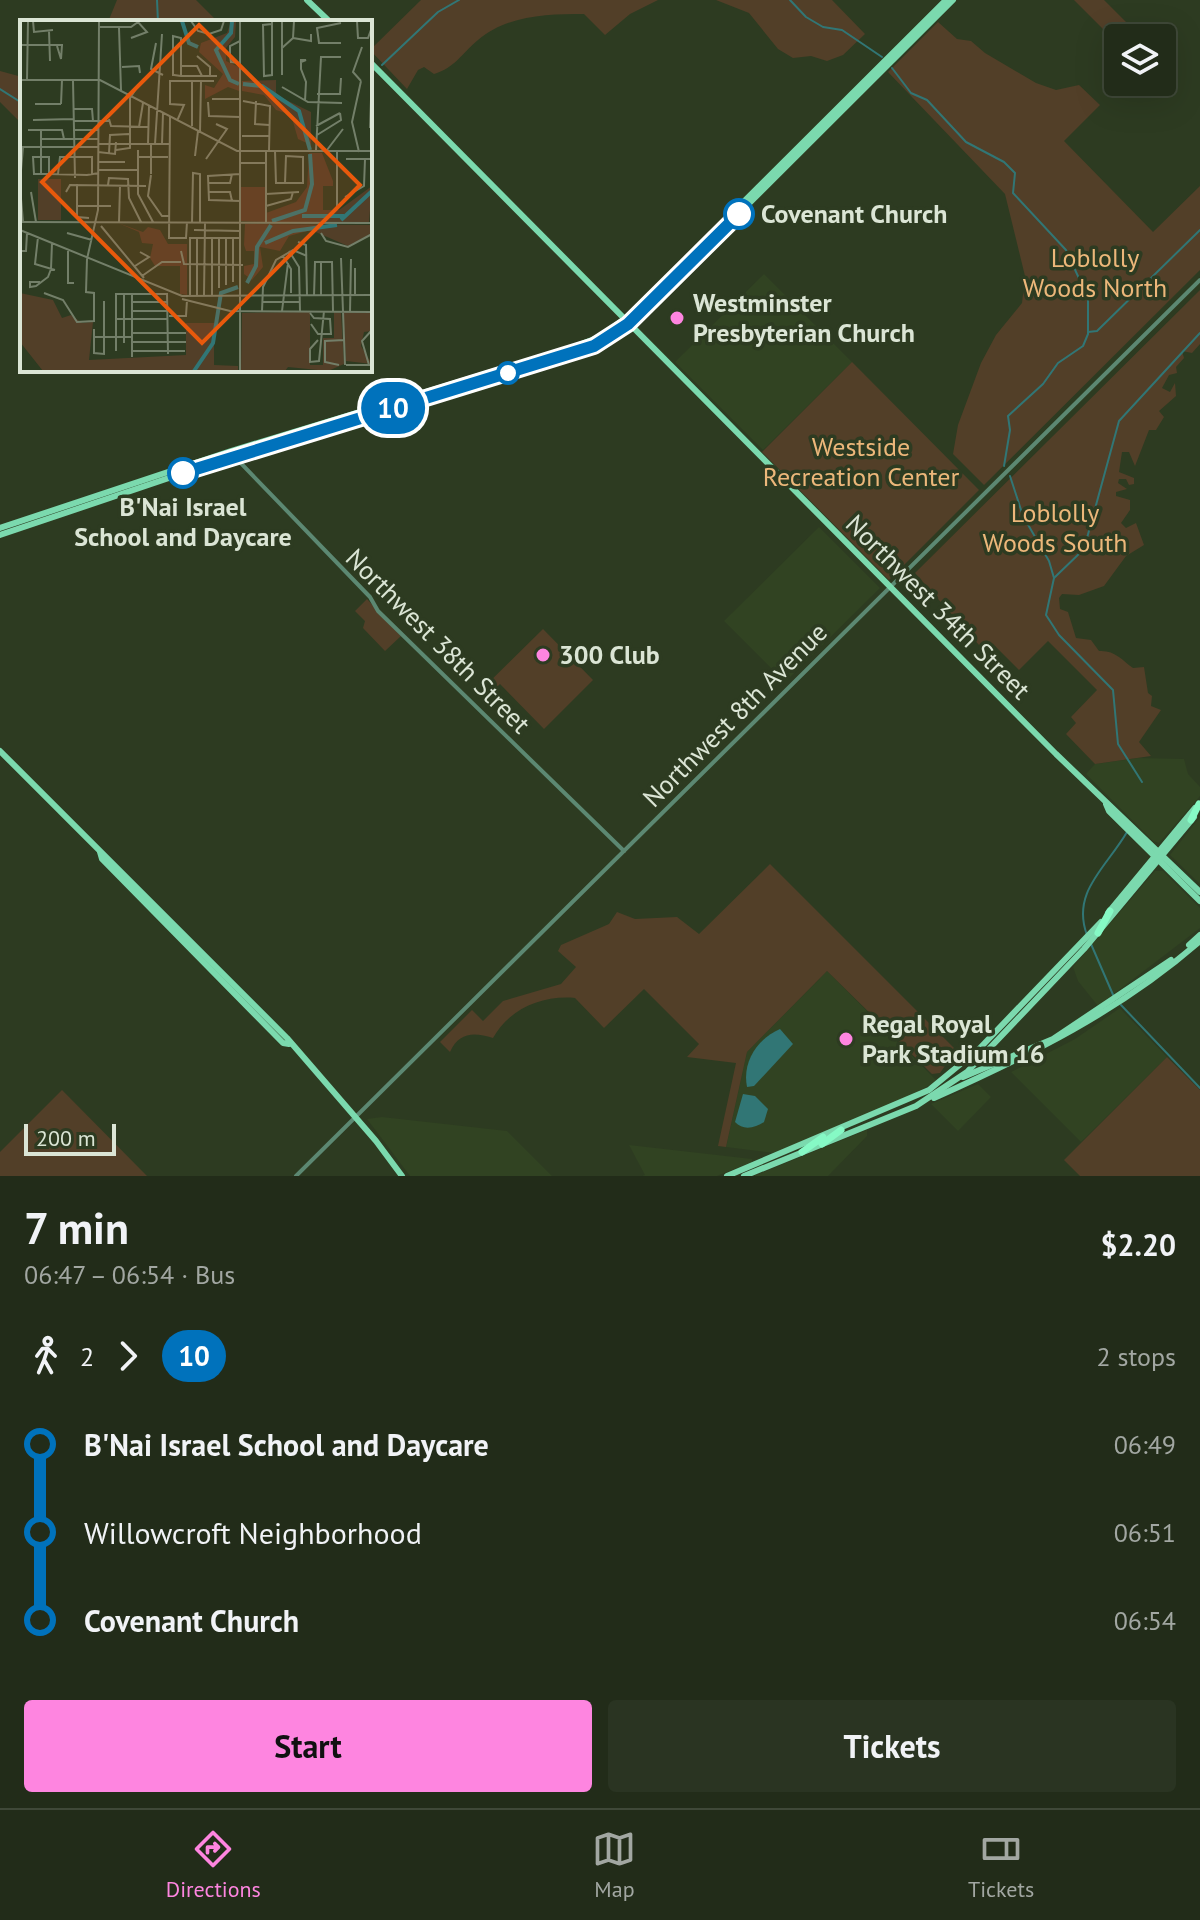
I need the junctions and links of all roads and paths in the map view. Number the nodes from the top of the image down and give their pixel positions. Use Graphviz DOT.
graph roads {
  1 [pos="307,0"];
  2 [pos="946,0"];
  3 [pos="953,0"];
  4 [pos="328,20"];
  5 [pos="372,64"];
  6 [pos="869,80"];
  7 [pos="1200,280"];
  8 [pos="626,322"];
  9 [pos="232,453"];
  10 [pos="0,528"];
  11 [pos="0,535"];
  12 [pos="889,587"];
  13 [pos="0,751"];
  14 [pos="1200,806"];
  15 [pos="1191,820"];
  16 [pos="624,851"];
  17 [pos="1159,856"];
  18 [pos="1200,892"];
  19 [pos="1200,901"];
  20 [pos="1110,911"];
  21 [pos="1096,931"];
  22 [pos="1200,938"];
  23 [pos="1082,947"];
  24 [pos="1112,1004"];
  25 [pos="1032,1049"];
  26 [pos="1021,1060"];
  27 [pos="957,1079"];
  28 [pos="929,1090"];
  29 [pos="913,1103"];
  30 [pos="355,1117"];
  31 [pos="841,1130"];
  32 [pos="822,1141"];
  33 [pos="802,1152"];
  34 [pos="296,1176"];
  35 [pos="402,1176"];
  36 [pos="727,1176"];
  37 [pos="744,1176"];
  1 -- 4 [label="main road"];
  2 -- 6 [label="main road"];
  3 -- 6 [label="main road"];
  5 -- 8 [label="main road, Northwest 34th Street"];
  6 -- 8 [label="main road"];
  7 -- 12 [label="street, Northwest 8th Avenue"];
  8 -- 9 [label="main road"];
  8 -- 12 [label="main road, Northwest 34th Street"];
  9 -- 10 [label="main road"];
  9 -- 11 [label="main road"];
  9 -- 16 [label="street, Northwest 38th Street"];
  12 -- 16 [label="street, Northwest 8th Avenue"];
  12 -- 17 [label="main road, Northwest 34th Street"];
  13 -- 30 [label="main road"];
  14 -- 15 [label="highway"];
  14 -- 17 [label="main road"];
  15 -- 17 [label="main road"];
  16 -- 30 [label="street, Northwest 8th Avenue"];
  17 -- 18 [label="main road"];
  17 -- 19 [label="main road"];
  17 -- 20 [label="main road"];
  17 -- 21 [label="main road"];
  20 -- 21 [label="highway"];
  21 -- 23 [label="main road"];
  22 -- 24 [label="main road"];
  23 -- 27 [label="main road"];
  23 -- 28 [label="main road"];
  24 -- 25 [label="main road"];
  24 -- 26 [label="main road"];
  25 -- 26 [label="main road"];
  25 -- 27 [label="main road"];
  26 -- 29 [label="main road"];
  27 -- 28 [label="main road"];
  27 -- 29 [label="main road"];
  28 -- 29 [label="main road"];
  29 -- 31 [label="main road"];
  29 -- 32 [label="main road"];
  30 -- 34 [label="street, Northwest 8th Avenue"];
  30 -- 35 [label="main road"];
  31 -- 32 [label="highway"];
  32 -- 33 [label="highway"];
  32 -- 36 [label="main road"];
  33 -- 37 [label="main road"];
}
